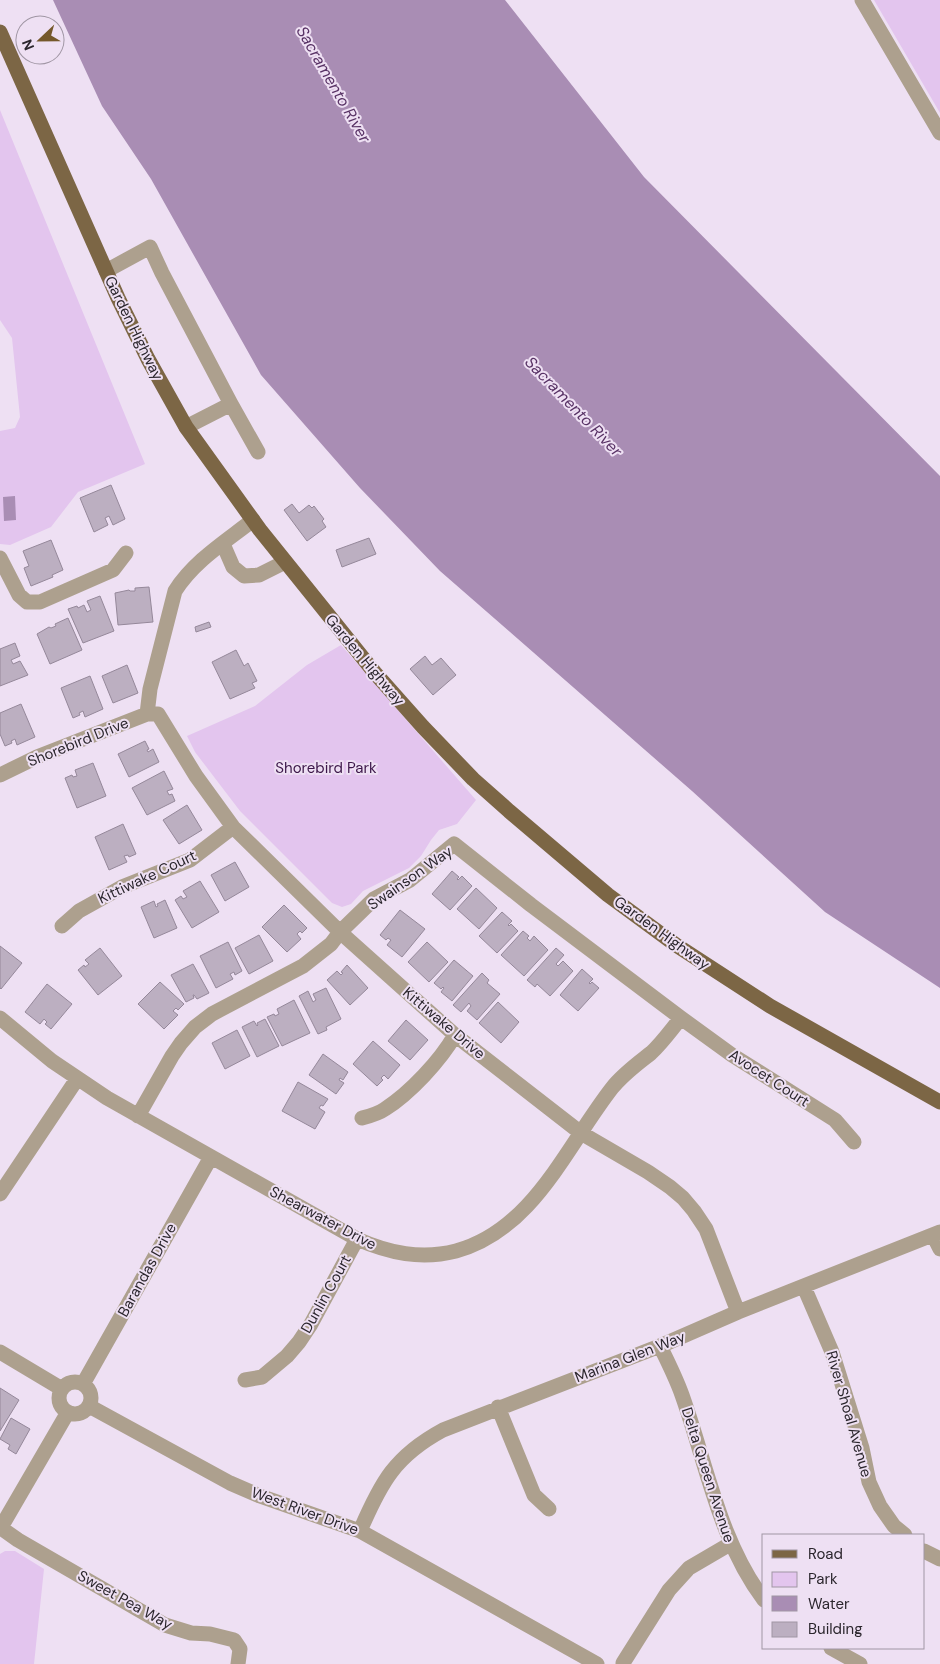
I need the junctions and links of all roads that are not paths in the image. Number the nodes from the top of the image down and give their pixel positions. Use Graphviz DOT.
graph roads {
  1 [pos="862,0"];
  2 [pos="0,32"];
  3 [pos="940,133"];
  4 [pos="106,271"];
  5 [pos="231,404"];
  6 [pos="186,427"];
  7 [pos="258,452"];
  8 [pos="252,520"];
  9 [pos="223,544"];
  10 [pos="126,553"];
  11 [pos="0,558"];
  12 [pos="285,562"];
  13 [pos="153,714"];
  14 [pos="0,775"];
  15 [pos="233,828"];
  16 [pos="62,926"];
  17 [pos="340,932"];
  18 [pos="0,1018"];
  19 [pos="681,1018"];
  20 [pos="455,1036"];
  21 [pos="77,1079"];
  22 [pos="940,1102"];
  23 [pos="138,1116"];
  24 [pos="362,1118"];
  25 [pos="581,1133"];
  26 [pos="854,1142"];
  27 [pos="211,1157"];
  28 [pos="0,1194"];
  29 [pos="936,1233"];
  30 [pos="357,1240"];
  31 [pos="940,1249"];
  32 [pos="804,1287"];
  33 [pos="738,1312"];
  34 [pos="660,1346"];
  35 [pos="0,1352"];
  36 [pos="245,1380"];
  37 [pos="83,1384"];
  38 [pos="62,1389"];
  39 [pos="89,1406"];
  40 [pos="498,1407"];
  41 [pos="68,1412"];
  42 [pos="549,1508"];
  43 [pos="1,1528"];
  44 [pos="360,1530"];
  45 [pos="904,1534"];
  46 [pos="730,1544"];
  47 [pos="925,1552"];
  48 [pos="940,1559"];
  49 [pos="762,1597"];
  50 [pos="833,1649"];
  51 [pos="238,1664"];
  52 [pos="597,1664"];
  53 [pos="619,1664"];
  54 [pos="860,1664"];
  1 -- 3 [label="street"];
  2 -- 4 [label="main road, Garden Highway"];
  4 -- 5 [label="street"];
  4 -- 6 [label="main road, Garden Highway"];
  5 -- 6 [label="street"];
  5 -- 7 [label="street"];
  6 -- 8 [label="main road, Garden Highway"];
  8 -- 9 [label="street"];
  8 -- 12 [label="main road, Garden Highway"];
  9 -- 12 [label="street"];
  9 -- 13 [label="street"];
  10 -- 11 [label="street"];
  12 -- 22 [label="main road, Garden Highway"];
  13 -- 14 [label="street, Shorebird Drive"];
  13 -- 15 [label="street, Kittiwake Drive"];
  15 -- 16 [label="street, Kittiwake Court"];
  15 -- 17 [label="street, Kittiwake Drive"];
  17 -- 19 [label="street, Swainson Way"];
  17 -- 20 [label="street, Kittiwake Drive"];
  17 -- 23 [label="street, Swainson Way"];
  18 -- 21 [label="street, Shearwater Drive"];
  19 -- 25 [label="street, Shearwater Drive"];
  19 -- 26 [label="street, Avocet Court"];
  20 -- 24 [label="street"];
  20 -- 25 [label="street, Kittiwake Drive"];
  21 -- 23 [label="street, Shearwater Drive"];
  21 -- 28 [label="street"];
  23 -- 27 [label="street, Shearwater Drive"];
  25 -- 30 [label="street, Shearwater Drive"];
  25 -- 33 [label="street, Kittiwake Drive"];
  27 -- 30 [label="street, Shearwater Drive"];
  27 -- 37 [label="street, Barandas Drive"];
  29 -- 31 [label="street"];
  29 -- 32 [label="street, Marina Glen Way"];
  30 -- 36 [label="street, Dunlin Court"];
  32 -- 33 [label="street, Marina Glen Way"];
  32 -- 45 [label="street, River Shoal Avenue"];
  33 -- 34 [label="street, Marina Glen Way"];
  34 -- 40 [label="street, Marina Glen Way"];
  34 -- 46 [label="street, Delta Queen Avenue"];
  35 -- 38 [label="street"];
  37 -- 38 [label="street"];
  37 -- 39 [label="street"];
  38 -- 41 [label="street"];
  39 -- 41 [label="street"];
  39 -- 44 [label="street, West River Drive"];
  40 -- 42 [label="street"];
  40 -- 44 [label="street, Marina Glen Way"];
  41 -- 43 [label="street"];
  43 -- 51 [label="street, Sweet Pea Way"];
  44 -- 52 [label="street, West River Drive"];
  46 -- 49 [label="street, Delta Queen Avenue"];
  46 -- 53 [label="street"];
  47 -- 48 [label="street"];
  50 -- 54 [label="street"];
}
